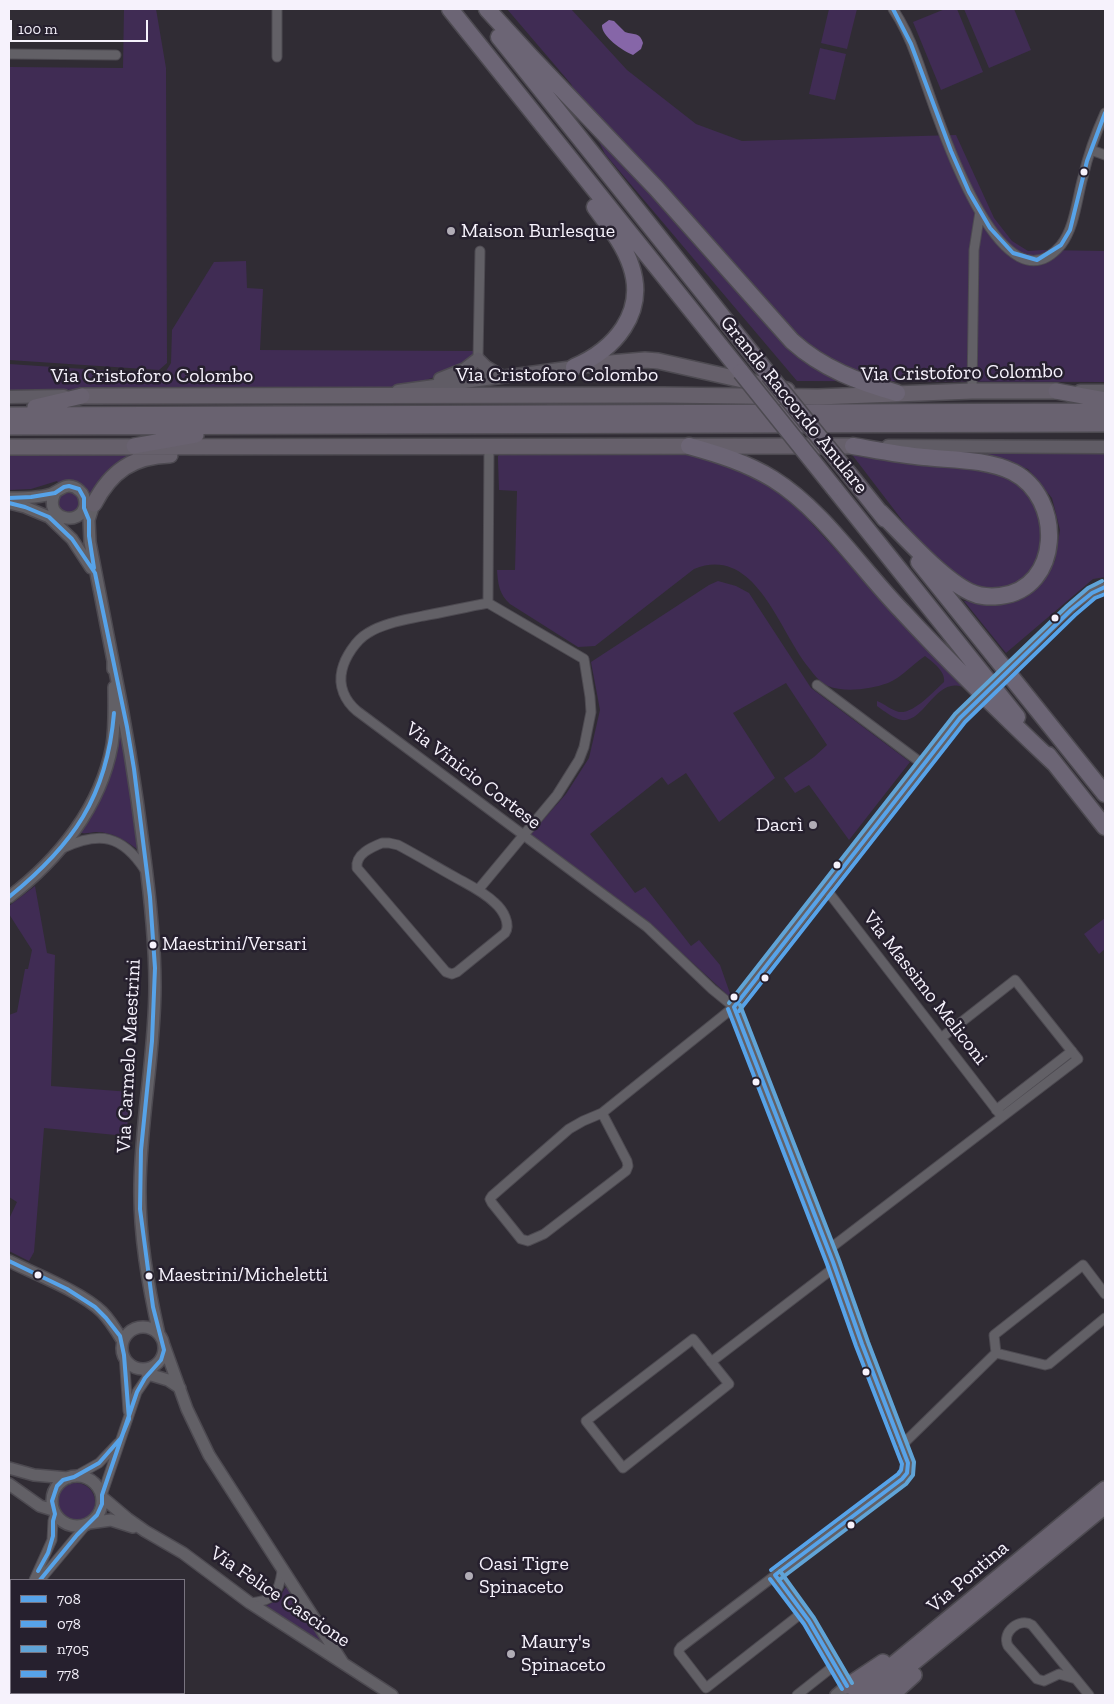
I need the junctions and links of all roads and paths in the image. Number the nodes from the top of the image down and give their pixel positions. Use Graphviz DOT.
graph roads {
  1 [pos="277,9"];
  2 [pos="450,9"];
  3 [pos="476,9"];
  4 [pos="487,9"];
  5 [pos="894,9"];
  6 [pos="9,54"];
  7 [pos="116,55"];
  8 [pos="277,58"];
  9 [pos="1105,113"];
  10 [pos="552,136"];
  11 [pos="1091,150"];
  12 [pos="1105,155"];
  13 [pos="980,212"];
  14 [pos="480,251"];
  15 [pos="478,359"];
  16 [pos="574,367"];
  17 [pos="501,376"];
  18 [pos="423,386"];
  19 [pos="972,391"];
  20 [pos="1056,391"];
  21 [pos="1105,391"];
  22 [pos="897,393"];
  23 [pos="364,395"];
  24 [pos="82,396"];
  25 [pos="9,397"];
  26 [pos="818,397"];
  27 [pos="1105,400"];
  28 [pos="1105,411"];
  29 [pos="9,413"];
  30 [pos="1105,424"];
  31 [pos="278,426"];
  32 [pos="9,428"];
  33 [pos="134,446"];
  34 [pos="378,446"];
  35 [pos="489,446"];
  36 [pos="689,446"];
  37 [pos="853,446"];
  38 [pos="9,447"];
  39 [pos="1105,447"];
  40 [pos="55,493"];
  41 [pos="9,498"];
  42 [pos="9,503"];
  43 [pos="89,506"];
  44 [pos="880,512"];
  45 [pos="55,517"];
  46 [pos="95,573"];
  47 [pos="1105,587"];
  48 [pos="488,603"];
  49 [pos="113,661"];
  50 [pos="817,685"];
  51 [pos="127,727"];
  52 [pos="114,728"];
  53 [pos="1054,763"];
  54 [pos="924,765"];
  55 [pos="1105,794"];
  56 [pos="1105,828"];
  57 [pos="523,835"];
  58 [pos="63,848"];
  59 [pos="147,873"];
  60 [pos="826,889"];
  61 [pos="478,890"];
  62 [pos="9,897"];
  63 [pos="734,1008"];
  64 [pos="941,1038"];
  65 [pos="602,1113"];
  66 [pos="999,1114"];
  67 [pos="828,1250"];
  68 [pos="9,1261"];
  69 [pos="835,1267"];
  70 [pos="1105,1294"];
  71 [pos="1105,1318"];
  72 [pos="159,1334"];
  73 [pos="122,1340"];
  74 [pos="164,1346"];
  75 [pos="996,1353"];
  76 [pos="124,1355"];
  77 [pos="711,1362"];
  78 [pos="149,1370"];
  79 [pos="180,1388"];
  80 [pos="129,1419"];
  81 [pos="121,1438"];
  82 [pos="902,1445"];
  83 [pos="9,1468"];
  84 [pos="71,1477"];
  85 [pos="9,1484"];
  86 [pos="1105,1489"];
  87 [pos="102,1496"];
  88 [pos="1105,1506"];
  89 [pos="54,1512"];
  90 [pos="88,1524"];
  91 [pos="145,1531"];
  92 [pos="282,1571"];
  93 [pos="775,1574"];
  94 [pos="34,1579"];
  95 [pos="41,1579"];
  96 [pos="995,1589"];
  97 [pos="250,1603"];
  98 [pos="802,1612"];
  99 [pos="343,1663"];
  100 [pos="834,1665"];
  101 [pos="1076,1679"];
  102 [pos="846,1692"];
  103 [pos="392,1695"];
  104 [pos="796,1695"];
  105 [pos="874,1695"];
  106 [pos="892,1695"];
  107 [pos="1089,1695"];
  1 -- 8 [label="street"];
  2 -- 10 [label="highway, Grande Raccordo Anulare"];
  3 -- 44 [label="highway, Grande Raccordo Anulare, bridge"];
  4 -- 22 [label="highway"];
  5 -- 13 [label="street"];
  6 -- 7 [label="street"];
  9 -- 11 [label="street"];
  10 -- 16 [label="highway"];
  10 -- 53 [label="highway, Grande Raccordo Anulare, bridge"];
  11 -- 12 [label="street"];
  11 -- 13 [label="street"];
  13 -- 19 [label="street"];
  14 -- 15 [label="street"];
  15 -- 17 [label="main road"];
  15 -- 18 [label="main road"];
  16 -- 17 [label="main road"];
  16 -- 26 [label="main road"];
  17 -- 18 [label="main road"];
  18 -- 23 [label="main road"];
  19 -- 20 [label="main road, Via Cristoforo Colombo"];
  19 -- 22 [label="main road, Via Cristoforo Colombo"];
  20 -- 21 [label="main road, Via Cristoforo Colombo"];
  20 -- 27 [label="highway"];
  22 -- 26 [label="main road, Via Cristoforo Colombo"];
  23 -- 24 [label="main road, Via Cristoforo Colombo"];
  23 -- 26 [label="main road, Via Cristoforo Colombo"];
  24 -- 25 [label="main road, Via Cristoforo Colombo"];
  24 -- 29 [label="highway"];
  28 -- 29 [label="highway, Via Cristoforo Colombo"];
  30 -- 31 [label="highway"];
  31 -- 32 [label="highway"];
  31 -- 33 [label="highway"];
  33 -- 34 [label="main road"];
  33 -- 38 [label="main road"];
  34 -- 35 [label="main road"];
  34 -- 43 [label="main road"];
  35 -- 36 [label="main road"];
  35 -- 48 [label="street"];
  36 -- 37 [label="main road"];
  36 -- 53 [label="highway"];
  37 -- 39 [label="main road"];
  37 -- 44 [label="highway"];
  40 -- 41 [label="street"];
  40 -- 43 [label="street"];
  40 -- 45 [label="street"];
  42 -- 45 [label="street"];
  43 -- 45 [label="street"];
  43 -- 46 [label="street"];
  44 -- 55 [label="highway, Grande Raccordo Anulare"];
  45 -- 46 [label="street"];
  46 -- 49 [label="street"];
  47 -- 54 [label="street, bridge"];
  48 -- 57 [label="street"];
  48 -- 57 [label="street, Via Vinicio Cortese"];
  49 -- 51 [label="street, Via Carmelo Maestrini"];
  49 -- 52 [label="street"];
  50 -- 54 [label="street"];
  51 -- 52 [label="street"];
  51 -- 59 [label="street, Via Carmelo Maestrini"];
  52 -- 58 [label="street"];
  53 -- 56 [label="highway, Grande Raccordo Anulare"];
  54 -- 60 [label="street"];
  57 -- 61 [label="street"];
  57 -- 63 [label="street, Via Vinicio Cortese"];
  58 -- 59 [label="street"];
  58 -- 62 [label="street"];
  59 -- 72 [label="street, Via Carmelo Maestrini"];
  60 -- 63 [label="street"];
  60 -- 64 [label="street, Via Massimo Meliconi"];
  61 -- 61 [label="street"];
  63 -- 65 [label="street"];
  63 -- 67 [label="street"];
  64 -- 66 [label="street, Via Massimo Meliconi"];
  64 -- 66 [label="street"];
  65 -- 65 [label="street"];
  66 -- 67 [label="street"];
  67 -- 69 [label="street"];
  68 -- 73 [label="street"];
  69 -- 77 [label="street"];
  69 -- 82 [label="street"];
  70 -- 75 [label="street"];
  71 -- 75 [label="street"];
  72 -- 73 [label="street"];
  72 -- 74 [label="street"];
  73 -- 76 [label="street"];
  74 -- 78 [label="street"];
  74 -- 79 [label="street"];
  75 -- 82 [label="street"];
  76 -- 78 [label="street"];
  76 -- 80 [label="street"];
  77 -- 77 [label="street"];
  78 -- 79 [label="street"];
  78 -- 80 [label="street"];
  79 -- 92 [label="street"];
  80 -- 81 [label="street"];
  81 -- 84 [label="street"];
  81 -- 87 [label="street"];
  82 -- 93 [label="street"];
  83 -- 84 [label="street"];
  84 -- 87 [label="street"];
  84 -- 89 [label="street"];
  85 -- 89 [label="street"];
  86 -- 96 [label="highway, Via Pontina"];
  87 -- 90 [label="street"];
  87 -- 91 [label="street, Via Felice Cascione"];
  88 -- 96 [label="highway, Via Pontina"];
  89 -- 90 [label="street"];
  89 -- 94 [label="street"];
  90 -- 91 [label="street, Via Felice Cascione"];
  90 -- 95 [label="street"];
  91 -- 97 [label="street, Via Felice Cascione"];
  92 -- 97 [label="street"];
  92 -- 99 [label="street"];
  93 -- 98 [label="street"];
  93 -- 98 [label="street"];
  96 -- 102 [label="highway"];
  96 -- 105 [label="highway, Via Pontina"];
  96 -- 106 [label="highway"];
  97 -- 99 [label="street, Via Felice Cascione"];
  98 -- 100 [label="street"];
  99 -- 103 [label="street, Via Felice Cascione"];
  100 -- 102 [label="street"];
  100 -- 104 [label="street"];
  101 -- 101 [label="street"];
  101 -- 107 [label="street"];
}
